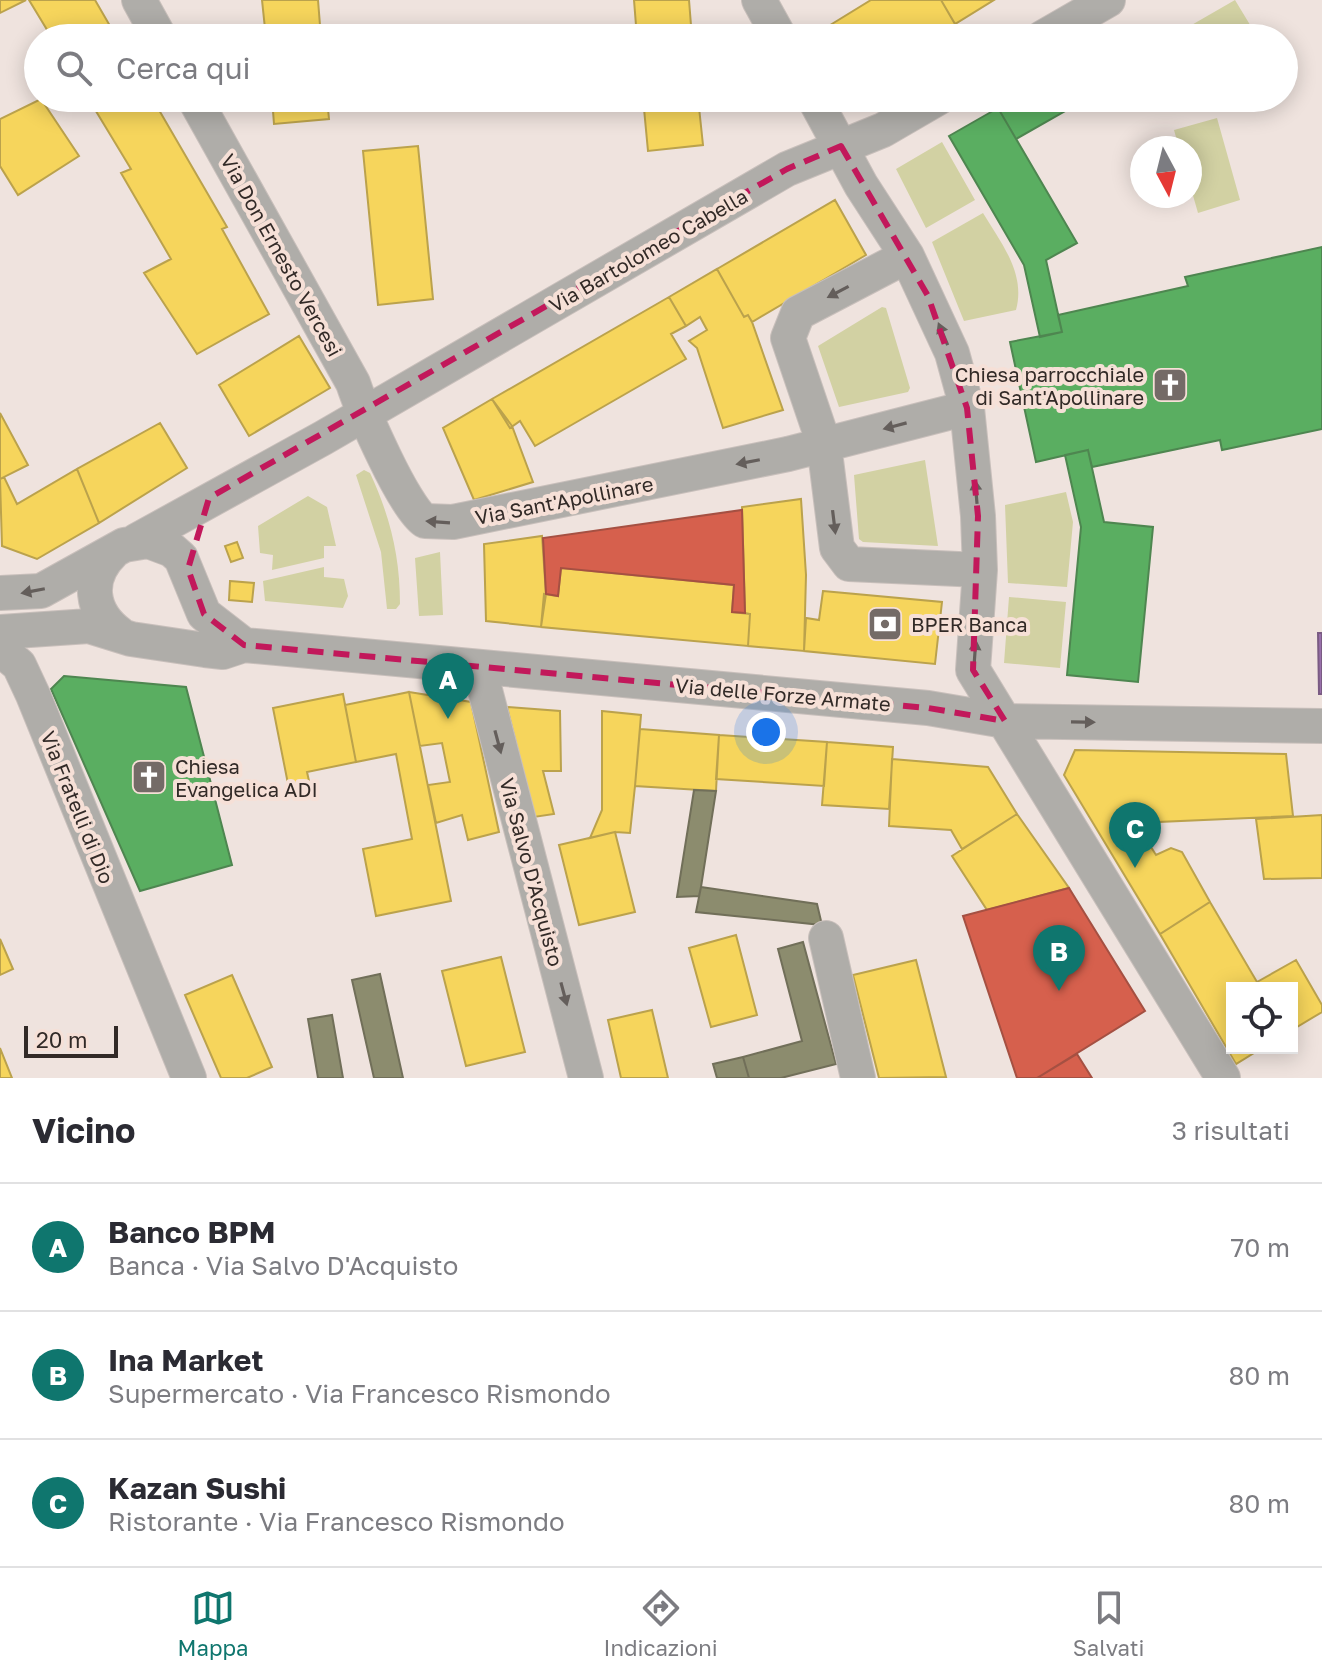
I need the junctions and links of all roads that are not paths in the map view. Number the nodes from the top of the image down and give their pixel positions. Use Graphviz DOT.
graph roads {
  1 [pos="139,0"];
  2 [pos="759,0"];
  3 [pos="1108,0"];
  4 [pos="152,24"];
  5 [pos="772,24"];
  6 [pos="1066,24"];
  7 [pos="202,112"];
  8 [pos="822,112"];
  9 [pos="914,112"];
  10 [pos="841,146"];
  11 [pos="907,256"];
  12 [pos="967,408"];
  13 [pos="364,415"];
  14 [pos="824,444"];
  15 [pos="209,498"];
  16 [pos="124,546"];
  17 [pos="980,570"];
  18 [pos="190,574"];
  19 [pos="0,593"];
  20 [pos="57,629"];
  21 [pos="0,632"];
  22 [pos="132,637"];
  23 [pos="244,645"];
  24 [pos="10,657"];
  25 [pos="479,667"];
  26 [pos="1005,721"];
  27 [pos="1322,726"];
  28 [pos="826,938"];
  29 [pos="189,1078"];
  30 [pos="586,1078"];
  31 [pos="858,1078"];
  32 [pos="1223,1078"];
  1 -- 4 [label="street"];
  2 -- 5 [label="street"];
  3 -- 6 [label="street"];
  7 -- 13 [label="street, Via Don Ernesto Vercesi"];
  8 -- 10 [label="street"];
  9 -- 10 [label="street, Via Bartolomeo Cabella"];
  10 -- 11 [label="street"];
  10 -- 13 [label="street, Via Bartolomeo Cabella"];
  12 -- 11 [label="street, one-way"];
  11 -- 14 [label="street, one-way"];
  12 -- 14 [label="street, Via Sant'Apollinare, one-way"];
  17 -- 12 [label="street, one-way"];
  14 -- 13 [label="street, Via Sant'Apollinare, one-way"];
  13 -- 15 [label="street"];
  14 -- 17 [label="street, one-way"];
  15 -- 16 [label="street"];
  15 -- 18 [label="street"];
  16 -- 18 [label="street"];
  16 -- 19 [label="street, one-way"];
  16 -- 22 [label="street"];
  26 -- 17 [label="street, one-way"];
  18 -- 22 [label="street"];
  18 -- 23 [label="street"];
  20 -- 21 [label="street, Via delle Forze Armate"];
  20 -- 22 [label="street, Via delle Forze Armate"];
  20 -- 24 [label="street, Via Fratelli di Dio"];
  22 -- 23 [label="street, Via delle Forze Armate"];
  23 -- 25 [label="street, Via delle Forze Armate"];
  24 -- 29 [label="street, Via Fratelli di Dio"];
  25 -- 26 [label="street, Via delle Forze Armate"];
  25 -- 30 [label="street, Via Salvo D'Acquisto, one-way"];
  26 -- 27 [label="street, Via delle Forze Armate, one-way"];
  26 -- 32 [label="street"];
  28 -- 31 [label="street"];
}
